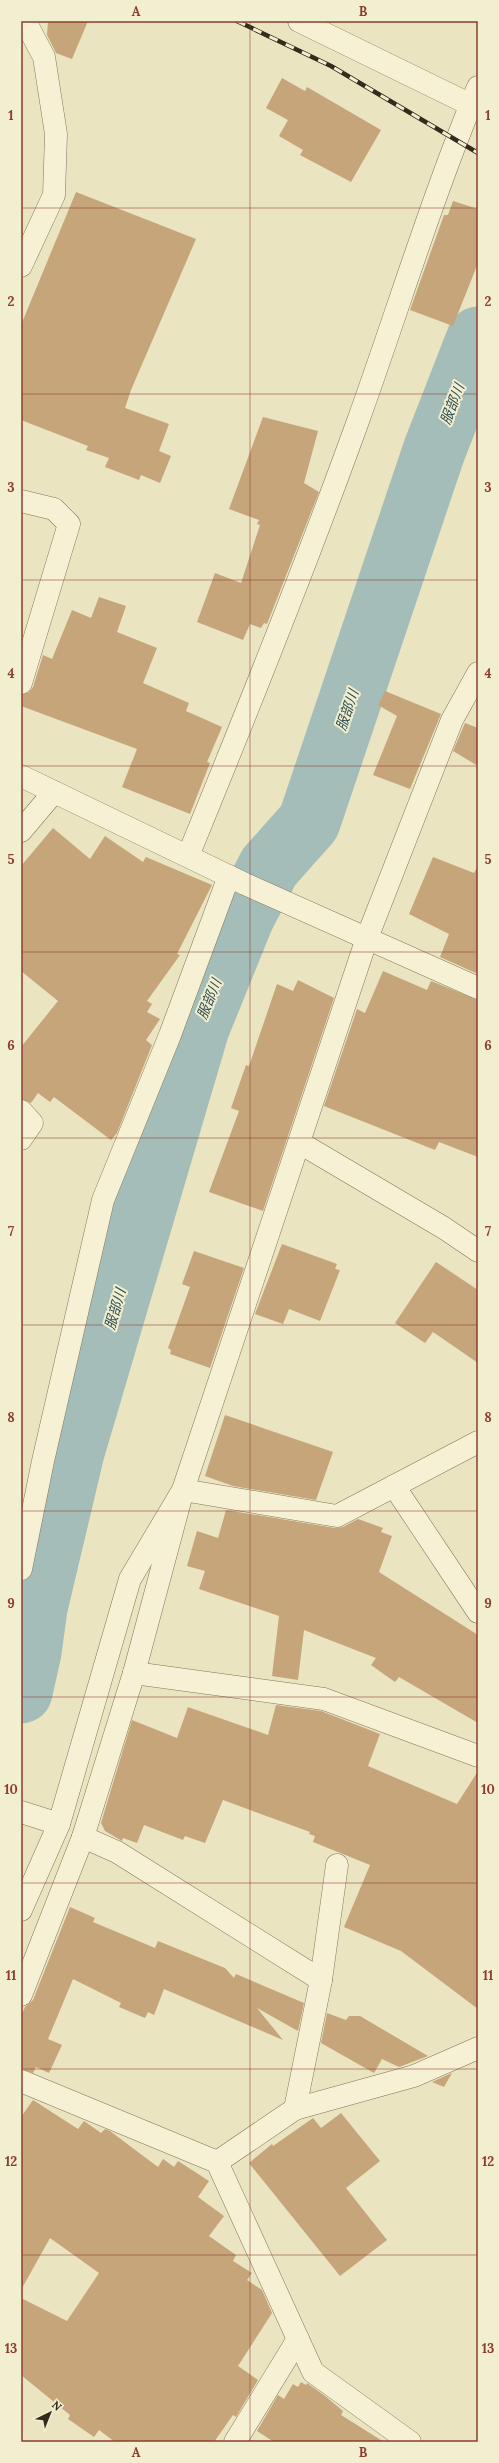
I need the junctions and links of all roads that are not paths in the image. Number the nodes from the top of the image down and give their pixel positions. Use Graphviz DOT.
graph roads {
  1 [pos="25,21"];
  2 [pos="299,21"];
  3 [pos="474,96"];
  4 [pos="21,266"];
  5 [pos="21,501"];
  6 [pos="478,673"];
  7 [pos="21,683"];
  8 [pos="21,776"];
  9 [pos="54,792"];
  10 [pos="21,832"];
  11 [pos="188,856"];
  12 [pos="229,876"];
  13 [pos="367,938"];
  14 [pos="478,988"];
  15 [pos="21,1111"];
  16 [pos="21,1139"];
  17 [pos="300,1143"];
  18 [pos="478,1251"];
  19 [pos="478,1442"];
  20 [pos="394,1486"];
  21 [pos="183,1490"];
  22 [pos="22,1559"];
  23 [pos="478,1612"];
  24 [pos="134,1673"];
  25 [pos="478,1756"];
  26 [pos="21,1812"];
  27 [pos="57,1823"];
  28 [pos="84,1837"];
  29 [pos="337,1865"];
  30 [pos="21,1910"];
  31 [pos="321,1980"];
  32 [pos="21,1995"];
  33 [pos="478,2048"];
  34 [pos="21,2081"];
  35 [pos="295,2109"];
  36 [pos="217,2162"];
  37 [pos="298,2339"];
  38 [pos="235,2442"];
  39 [pos="410,2442"];
  1 -- 4 [label="street"];
  2 -- 3 [label="street"];
  3 -- 11 [label="street"];
  5 -- 7 [label="street"];
  6 -- 13 [label="street"];
  8 -- 9 [label="street"];
  9 -- 10 [label="street"];
  9 -- 11 [label="street"];
  11 -- 12 [label="street"];
  12 -- 13 [label="street"];
  12 -- 22 [label="street"];
  13 -- 14 [label="street"];
  13 -- 17 [label="street"];
  15 -- 16 [label="street"];
  17 -- 18 [label="street"];
  17 -- 21 [label="street"];
  19 -- 20 [label="street"];
  20 -- 21 [label="street"];
  20 -- 23 [label="street"];
  21 -- 24 [label="street"];
  21 -- 27 [label="street"];
  24 -- 25 [label="street"];
  24 -- 28 [label="street"];
  26 -- 27 [label="street"];
  27 -- 30 [label="street"];
  28 -- 31 [label="street"];
  28 -- 32 [label="street"];
  29 -- 31 [label="street"];
  31 -- 35 [label="street"];
  33 -- 35 [label="street"];
  34 -- 36 [label="street"];
  35 -- 36 [label="street"];
  36 -- 37 [label="street"];
  37 -- 38 [label="street"];
  37 -- 39 [label="street"];
}
